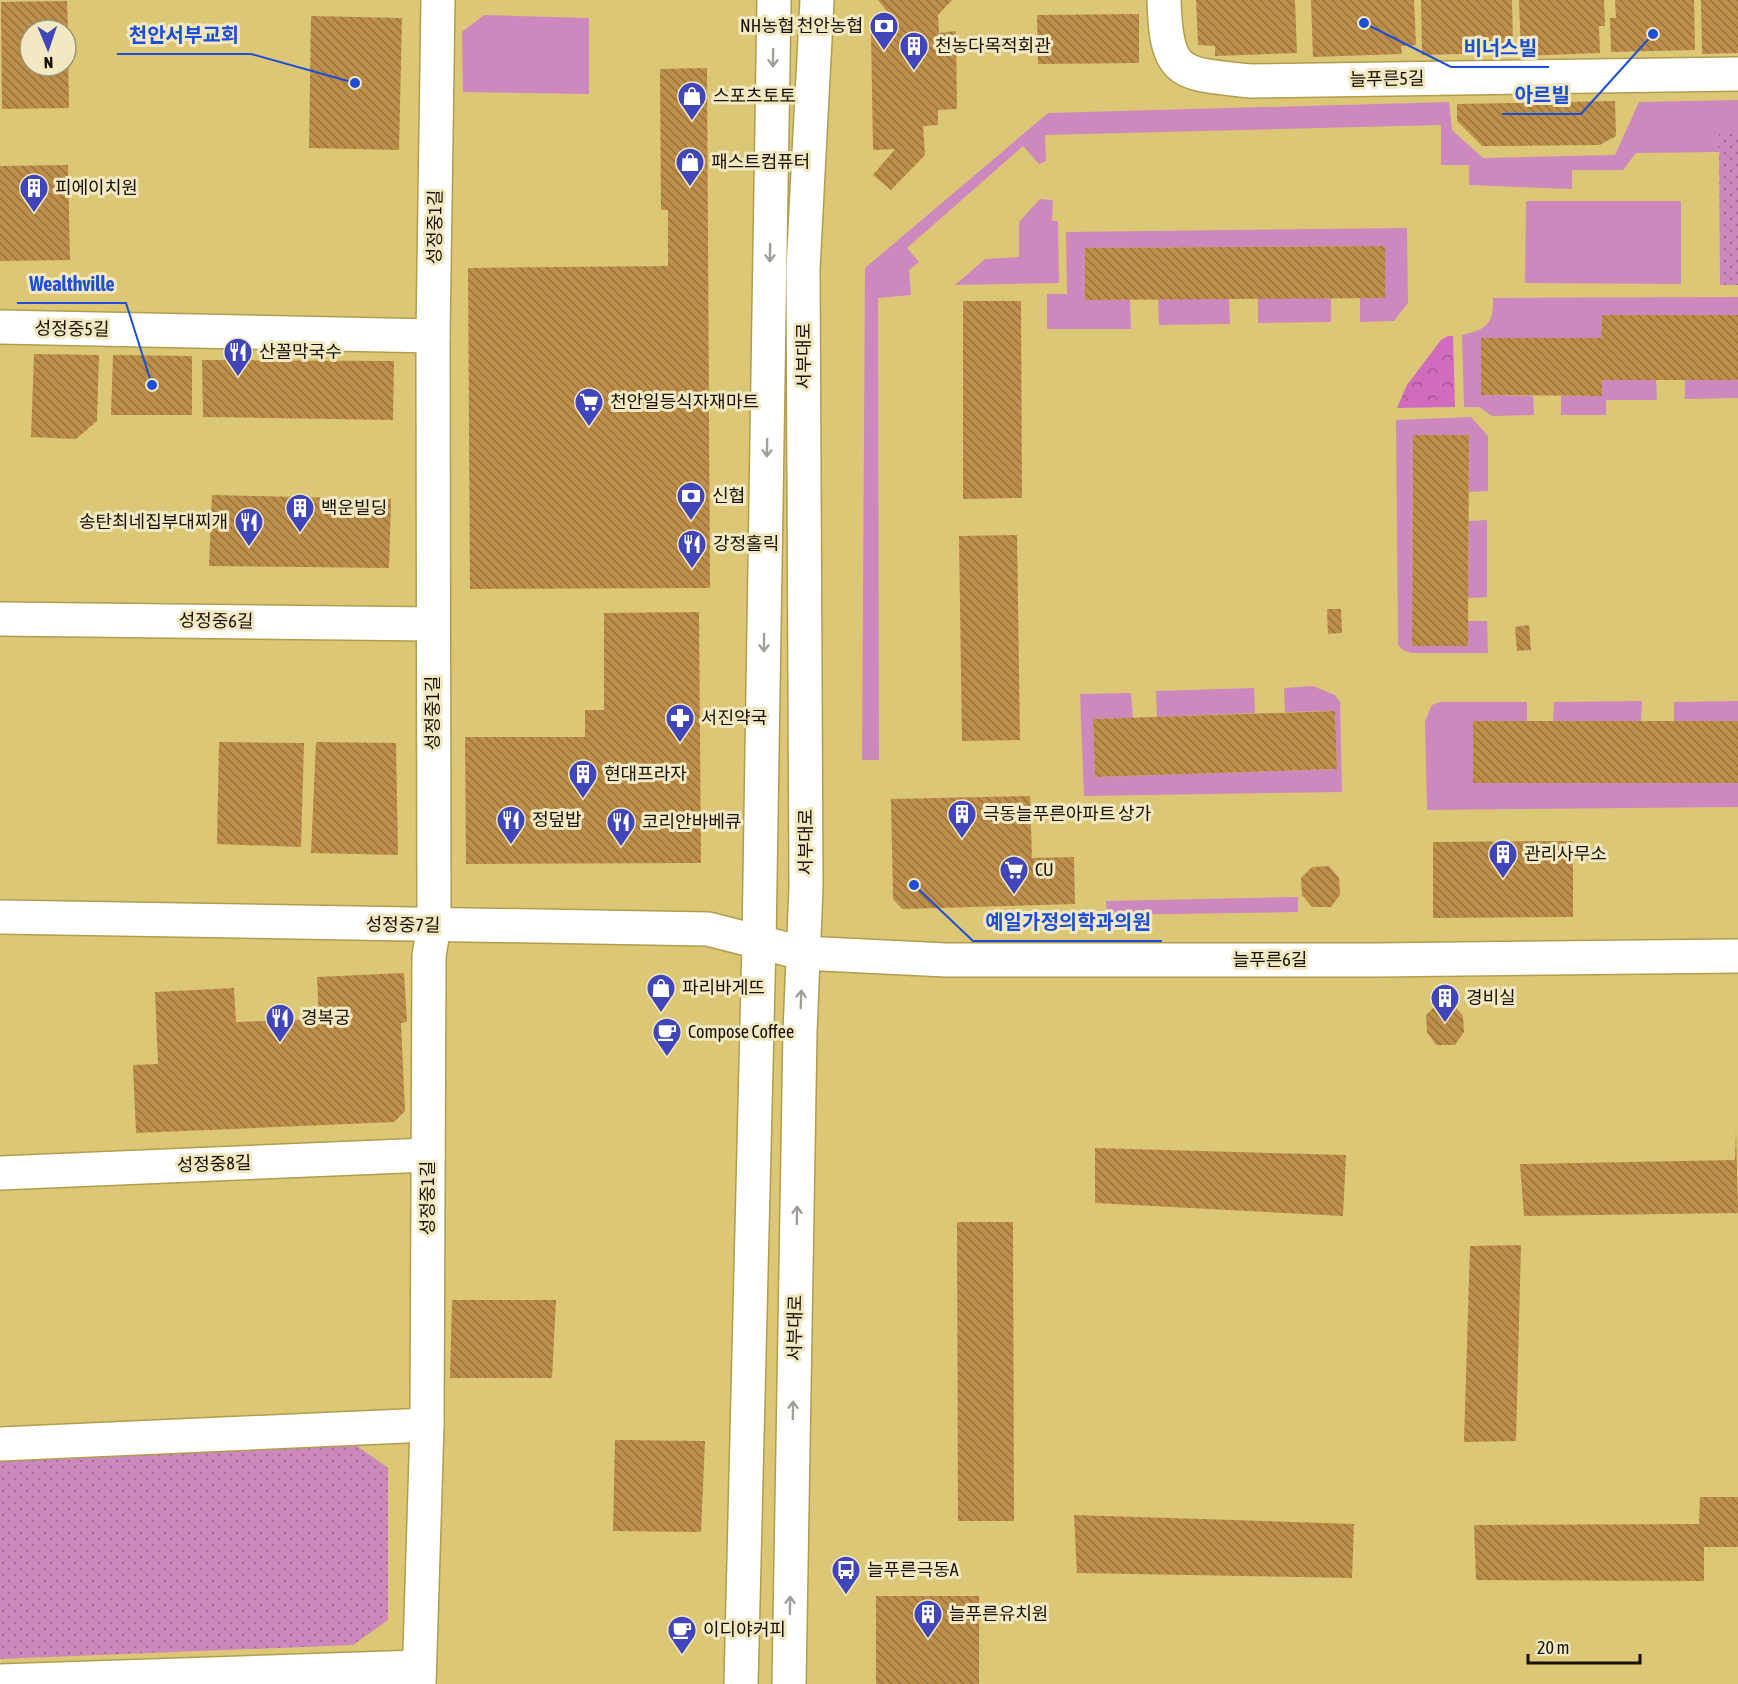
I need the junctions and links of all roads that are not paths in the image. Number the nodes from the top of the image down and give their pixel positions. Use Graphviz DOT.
graph roads {
  1 [pos="438,0"];
  2 [pos="774,0"];
  3 [pos="817,0"];
  4 [pos="1164,0"];
  5 [pos="1738,74"];
  6 [pos="0,327"];
  7 [pos="433,336"];
  8 [pos="0,619"];
  9 [pos="433,624"];
  10 [pos="0,916"];
  11 [pos="434,925"];
  12 [pos="759,942"];
  13 [pos="802,953"];
  14 [pos="1738,956"];
  15 [pos="428,1155"];
  16 [pos="0,1173"];
  17 [pos="427,1425"];
  18 [pos="0,1444"];
  19 [pos="419,1675"];
  20 [pos="0,1681"];
  21 [pos="741,1684"];
  22 [pos="789,1684"];
  1 -- 7 [label="street, 성정중1길"];
  2 -- 12 [label="street, 서부대로, one-way"];
  3 -- 13 [label="street, 서부대로"];
  4 -- 5 [label="street, 늘푸른5길"];
  6 -- 7 [label="street, 성정중5길"];
  7 -- 9 [label="street, 성정중1길"];
  8 -- 9 [label="street, 성정중6길"];
  9 -- 11 [label="street, 성정중1길"];
  10 -- 11 [label="street, 성정중7길"];
  11 -- 12 [label="street, 성정중7길"];
  11 -- 15 [label="street, 성정중1길"];
  12 -- 13 [label="street, 성정중7길"];
  12 -- 21 [label="street, 서부대로"];
  13 -- 14 [label="street, 늘푸른6길"];
  22 -- 13 [label="street, 서부대로, one-way"];
  15 -- 16 [label="street, 성정중8길"];
  15 -- 17 [label="street, 성정중1길"];
  17 -- 18 [label="street"];
  17 -- 19 [label="street, 성정중1길"];
  19 -- 20 [label="street, 성정중1길"];
}
